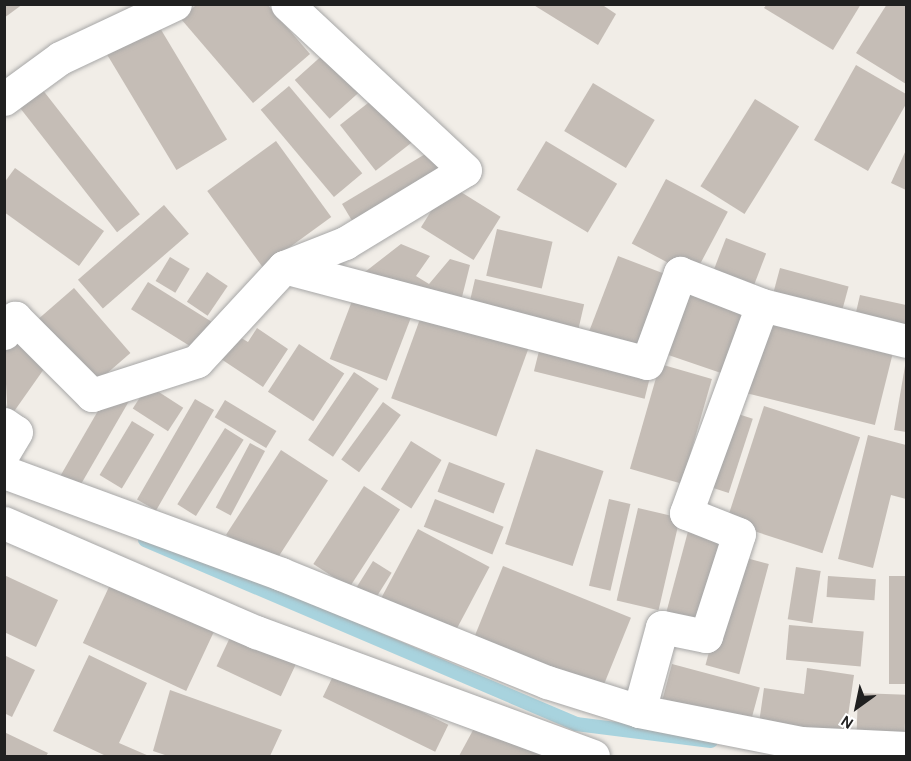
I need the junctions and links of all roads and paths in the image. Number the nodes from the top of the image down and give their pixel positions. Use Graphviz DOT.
graph roads {
  1 [pos="175,4"];
  2 [pos="287,4"];
  3 [pos="4,99"];
  4 [pos="284,267"];
  5 [pos="762,305"];
  6 [pos="4,333"];
  7 [pos="906,341"];
  8 [pos="4,424"];
  9 [pos="4,452"];
  10 [pos="4,472"];
  11 [pos="4,524"];
  12 [pos="639,711"];
  13 [pos="906,748"];
  14 [pos="800,749"];
  15 [pos="593,756"];
  1 -- 3 [label="street"];
  2 -- 4 [label="street"];
  4 -- 5 [label="street"];
  4 -- 6 [label="street"];
  5 -- 7 [label="street"];
  5 -- 12 [label="street"];
  8 -- 9 [label="street"];
  10 -- 12 [label="street"];
  11 -- 15 [label="street"];
  12 -- 14 [label="street"];
  13 -- 14 [label="street"];
}
